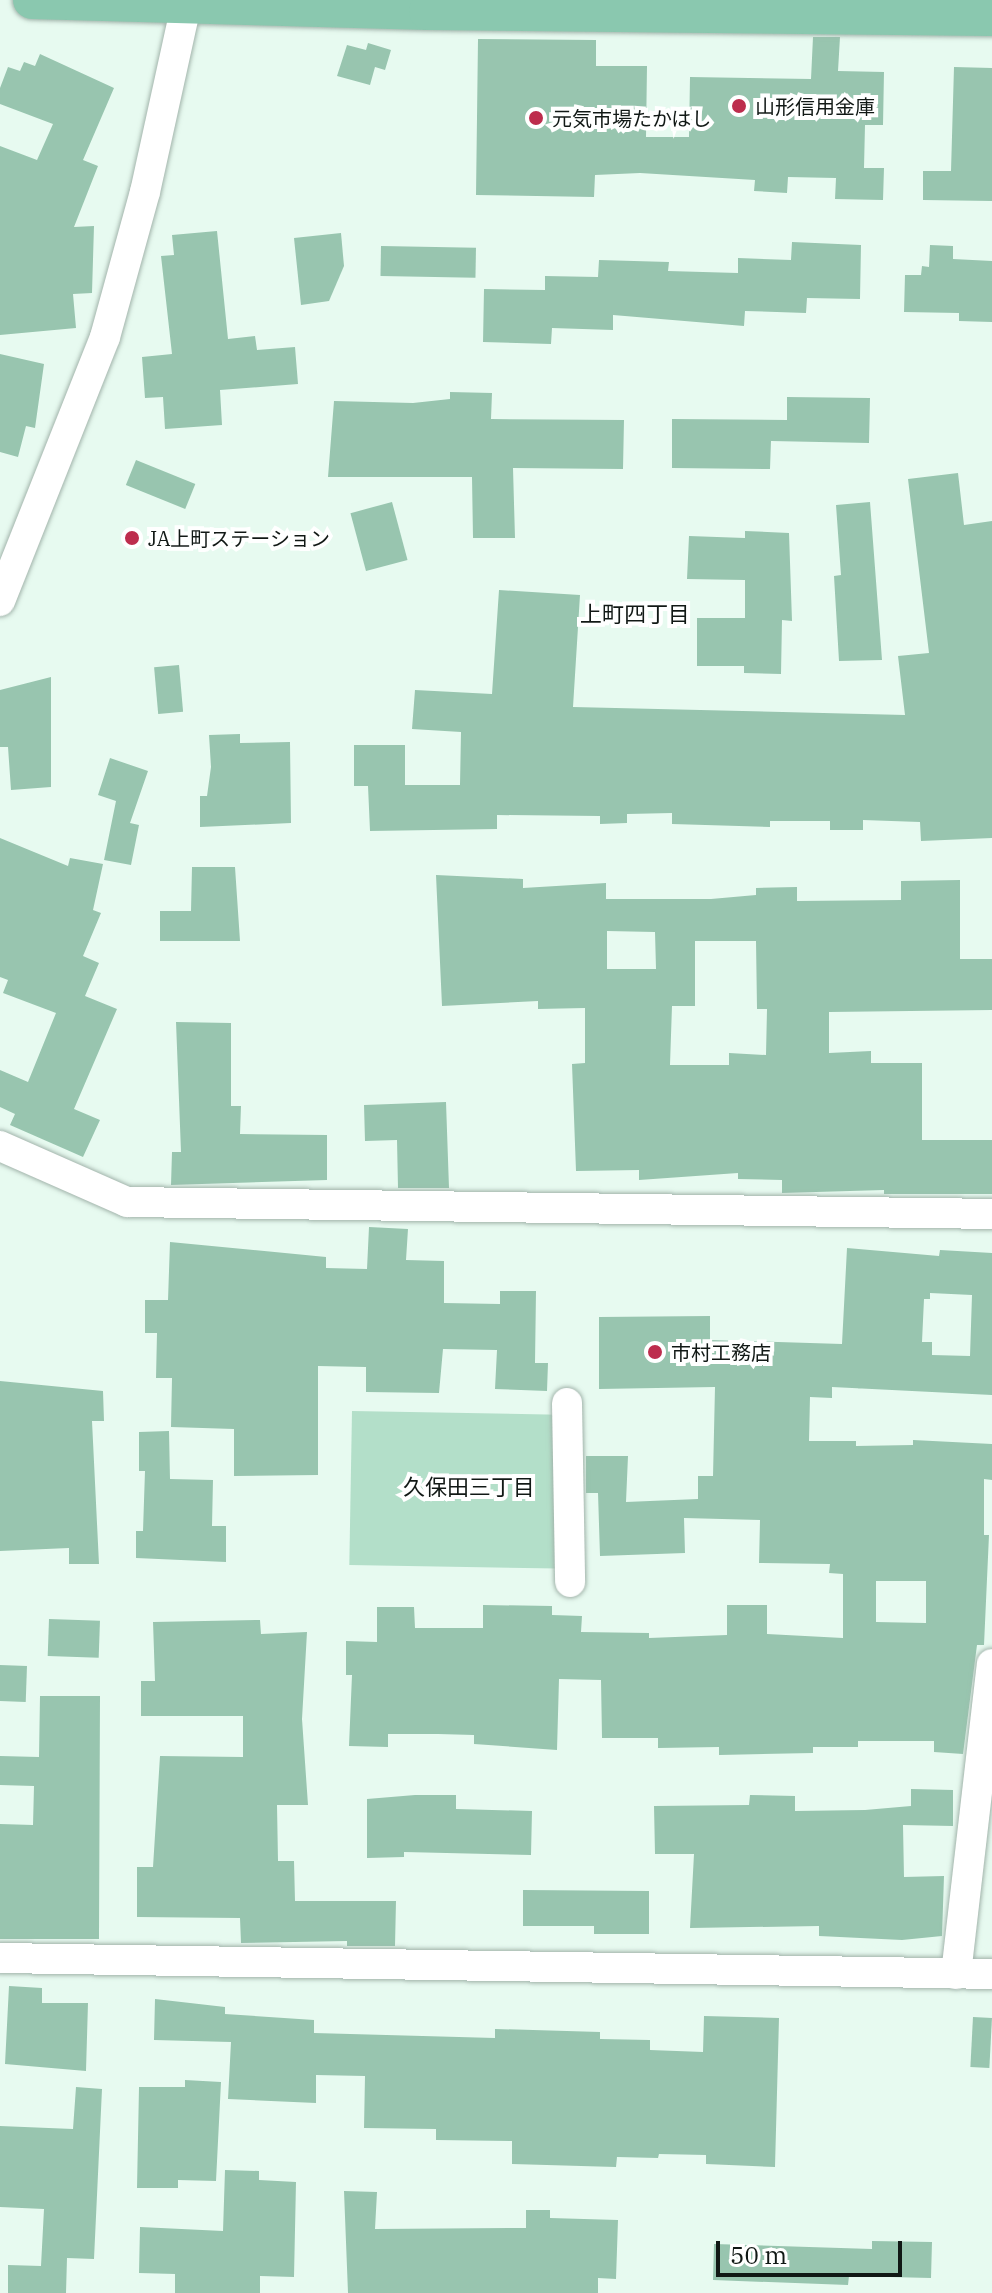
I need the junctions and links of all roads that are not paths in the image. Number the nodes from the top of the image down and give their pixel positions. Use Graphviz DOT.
graph roads {
  1 [pos="32,0"];
  2 [pos="186,3"];
  3 [pos="992,17"];
  4 [pos="0,601"];
  5 [pos="0,1146"];
  6 [pos="992,1214"];
  7 [pos="567,1403"];
  8 [pos="570,1582"];
  9 [pos="992,1664"];
  10 [pos="0,1958"];
  11 [pos="956,1974"];
  12 [pos="992,1974"];
  1 -- 2 [label="main road"];
  2 -- 3 [label="main road"];
  2 -- 4 [label="street"];
  5 -- 6 [label="street"];
  7 -- 8 [label="street"];
  9 -- 11 [label="street"];
  10 -- 11 [label="street"];
  11 -- 12 [label="street"];
}
